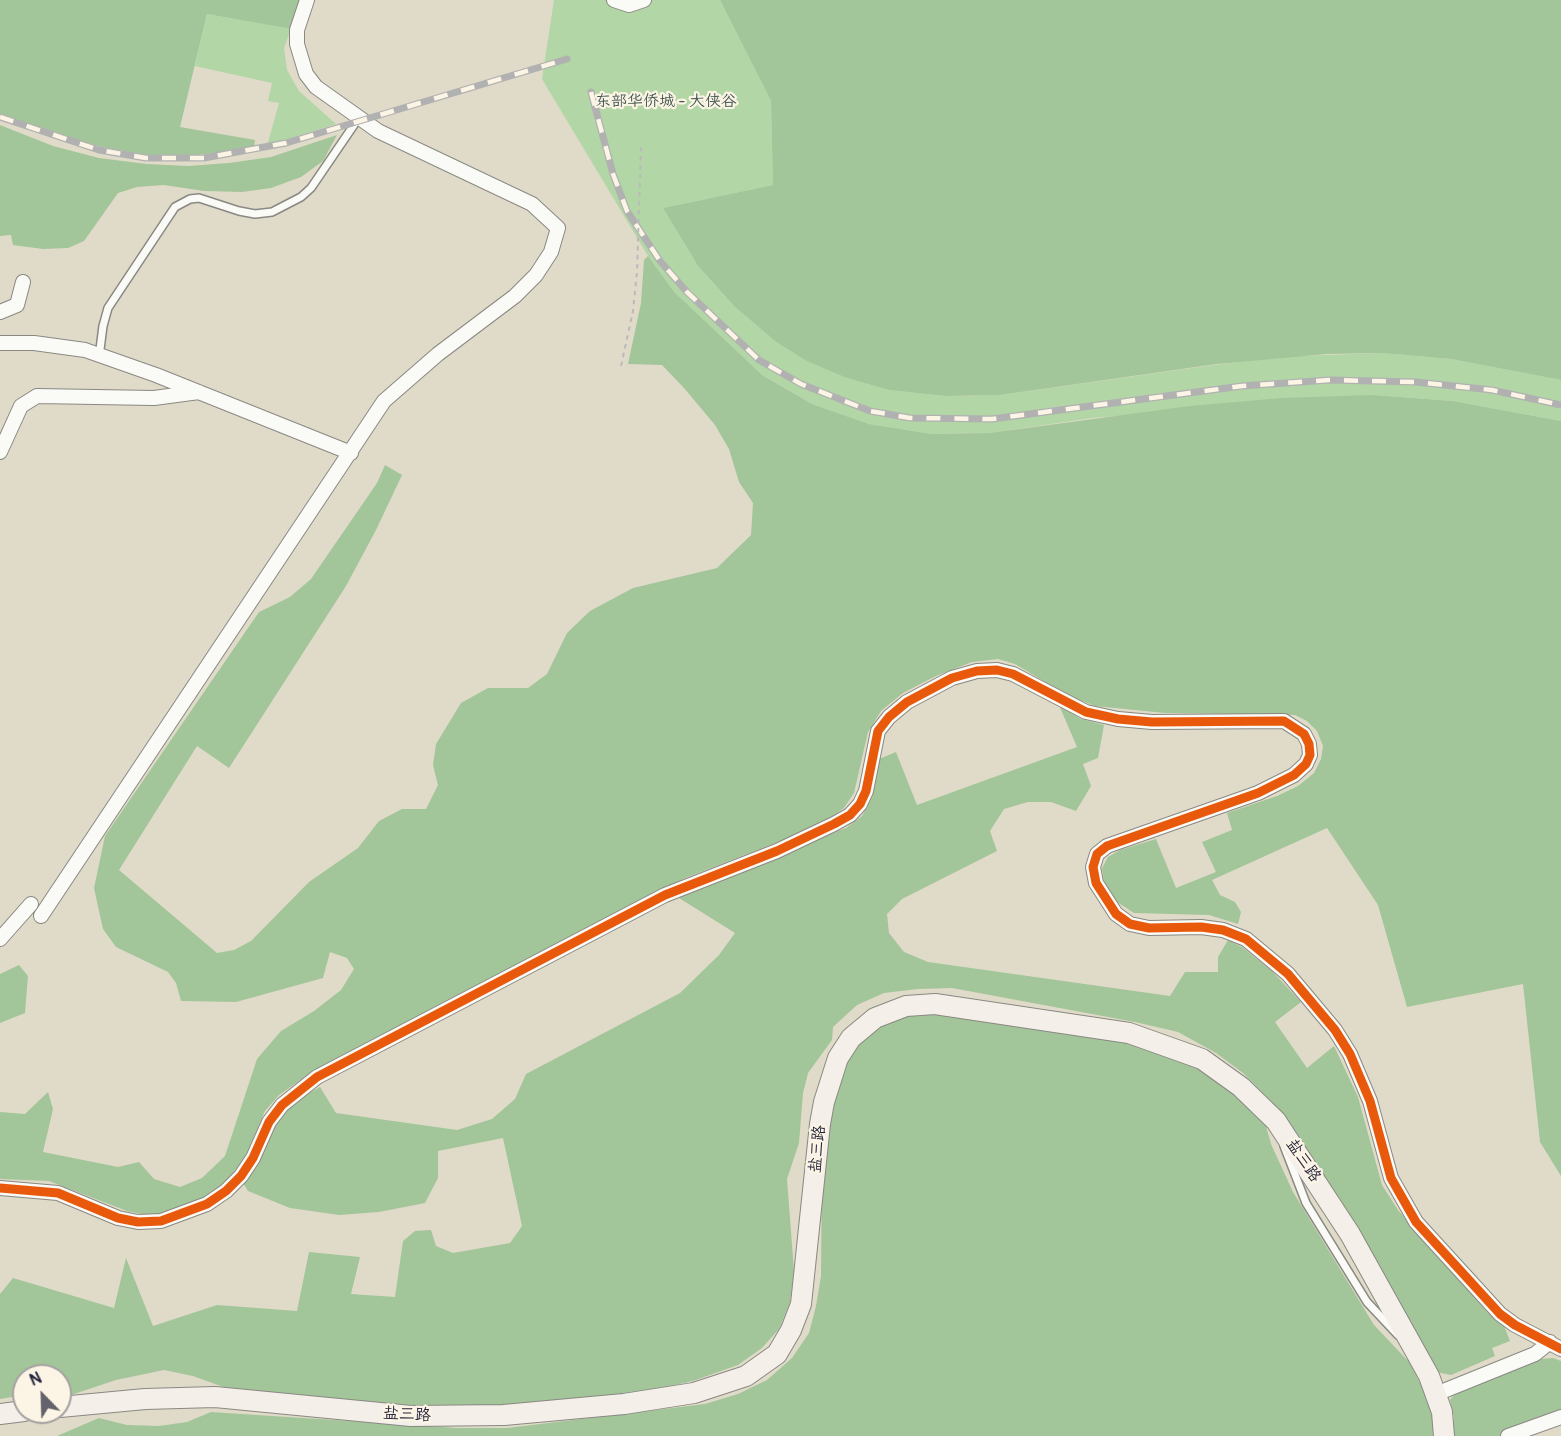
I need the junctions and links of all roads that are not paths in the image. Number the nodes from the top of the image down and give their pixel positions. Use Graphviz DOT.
graph roads {
  1 [pos="307,0"];
  2 [pos="614,0"];
  3 [pos="644,0"];
  4 [pos="358,119"];
  5 [pos="23,282"];
  6 [pos="0,312"];
  7 [pos="0,343"];
  8 [pos="99,357"];
  9 [pos="199,392"];
  10 [pos="0,452"];
  11 [pos="351,453"];
  12 [pos="31,904"];
  13 [pos="41,916"];
  14 [pos="0,939"];
  15 [pos="0,1188"];
  16 [pos="1555,1345"];
  17 [pos="1436,1394"];
  18 [pos="72,1406"];
  19 [pos="1561,1417"];
  20 [pos="1444,1436"];
  21 [pos="1508,1436"];
  1 -- 4 [label="street"];
  2 -- 3 [label="street"];
  4 -- 8 [label="lane"];
  4 -- 11 [label="street"];
  5 -- 6 [label="street"];
  7 -- 8 [label="street"];
  8 -- 9 [label="street"];
  9 -- 10 [label="street"];
  9 -- 11 [label="street"];
  11 -- 13 [label="street"];
  12 -- 14 [label="street"];
  15 -- 16 [label="street"];
  16 -- 17 [label="street"];
  17 -- 18 [label="main road, 盐三路"];
  17 -- 20 [label="main road, 盐三路"];
  19 -- 21 [label="street"];
}
